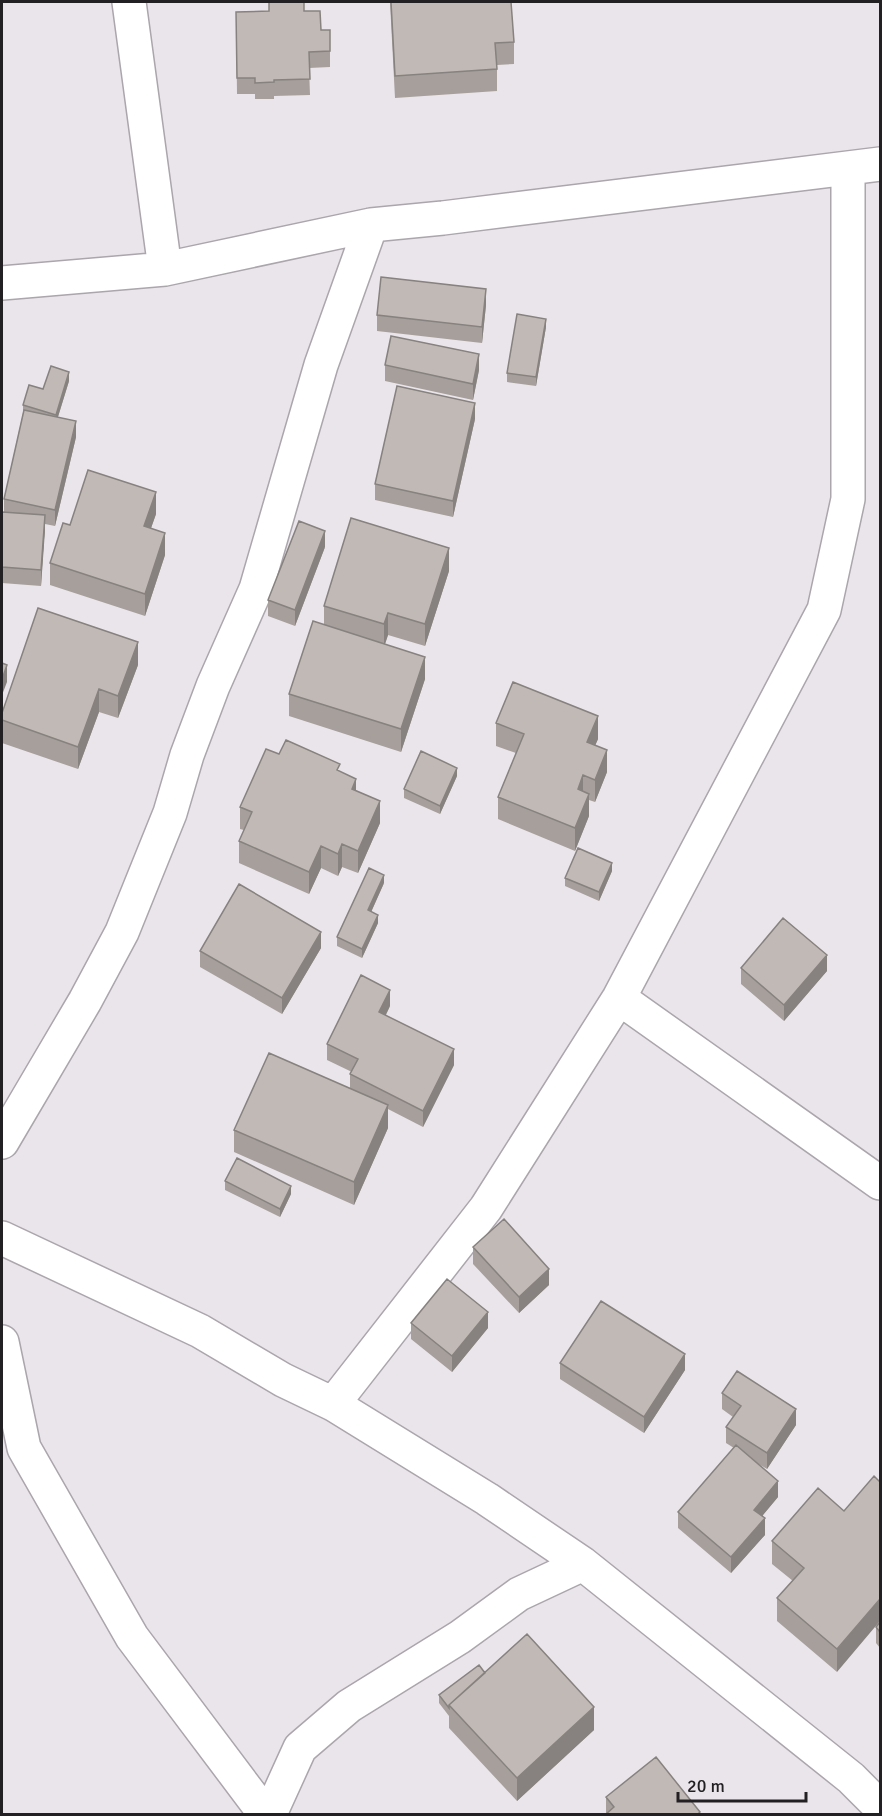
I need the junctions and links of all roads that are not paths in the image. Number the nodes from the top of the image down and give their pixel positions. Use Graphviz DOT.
graph roads {
  1 [pos="129,2"];
  2 [pos="880,165"];
  3 [pos="848,169"];
  4 [pos="371,225"];
  5 [pos="165,269"];
  6 [pos="2,283"];
  7 [pos="619,998"];
  8 [pos="2,1142"];
  9 [pos="880,1183"];
  10 [pos="2,1238"];
  11 [pos="2,1342"];
  12 [pos="333,1404"];
  13 [pos="583,1564"];
  14 [pos="880,1807"];
  15 [pos="268,1815"];
  1 -- 5 [label="street"];
  2 -- 3 [label="street"];
  3 -- 4 [label="street"];
  3 -- 7 [label="street"];
  4 -- 5 [label="street"];
  4 -- 8 [label="street"];
  5 -- 6 [label="street"];
  7 -- 9 [label="street"];
  7 -- 12 [label="street"];
  10 -- 12 [label="street"];
  11 -- 15 [label="street"];
  12 -- 13 [label="street"];
  13 -- 14 [label="street"];
  13 -- 15 [label="street"];
}
